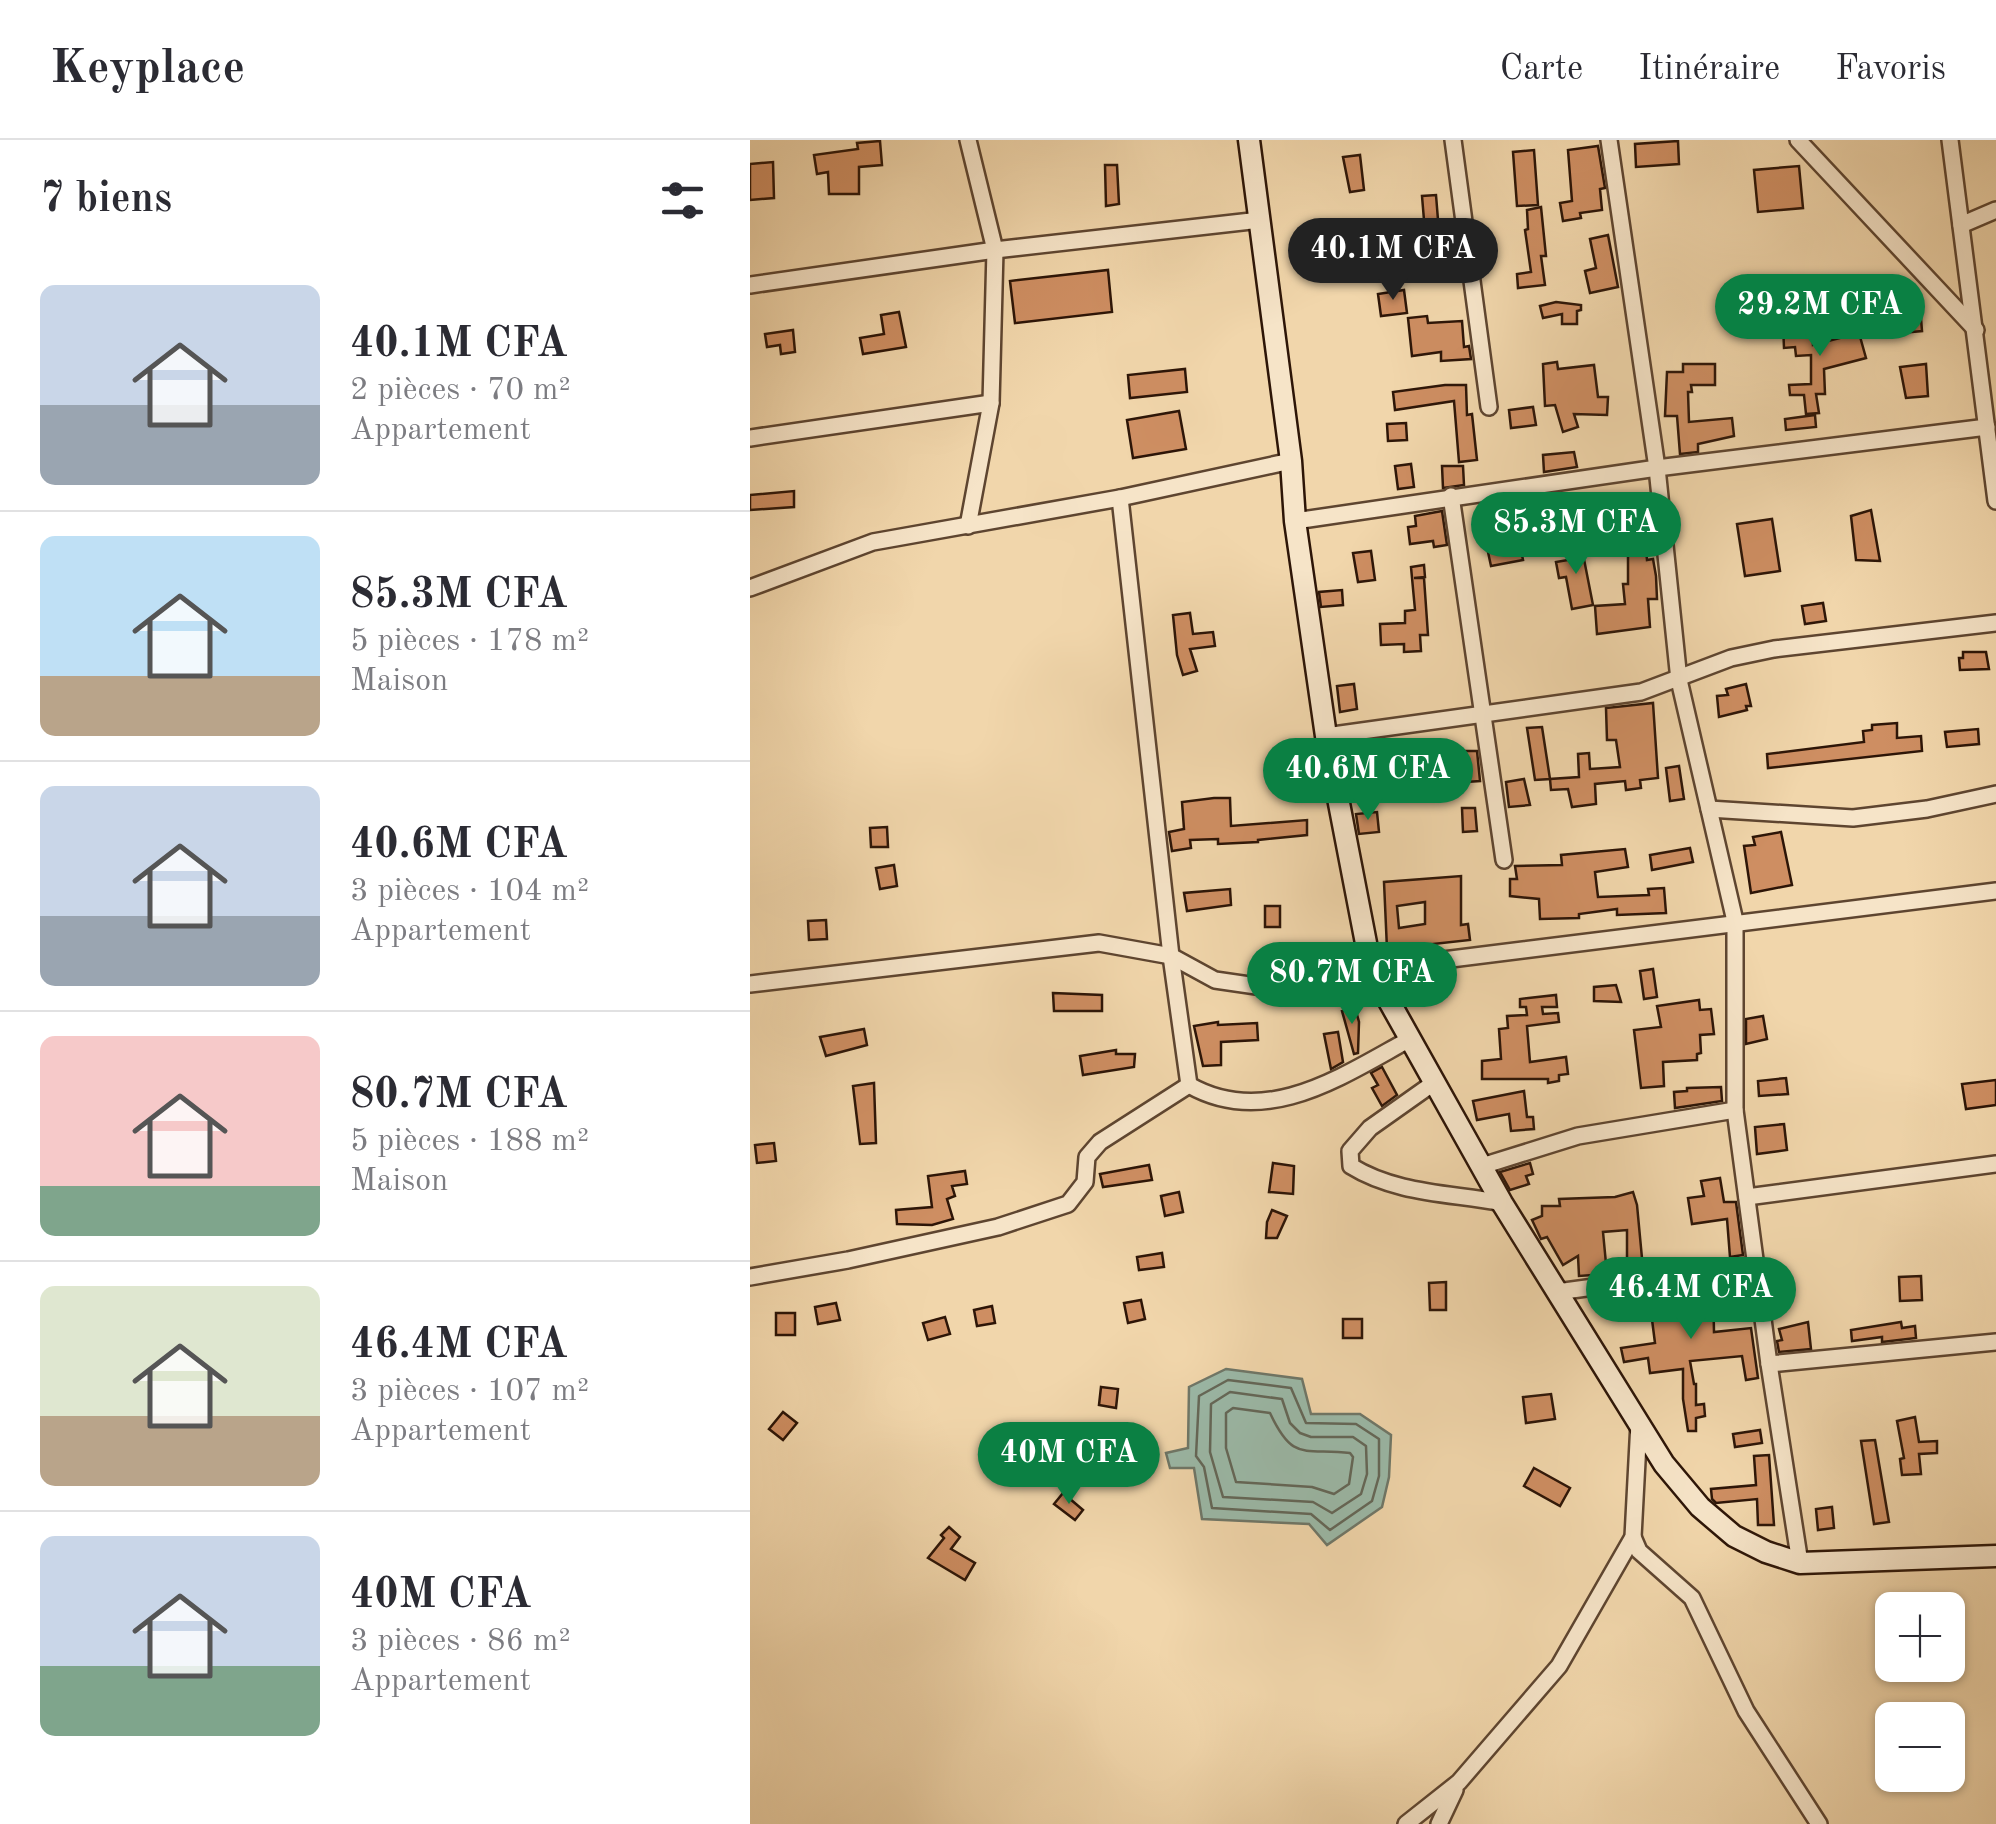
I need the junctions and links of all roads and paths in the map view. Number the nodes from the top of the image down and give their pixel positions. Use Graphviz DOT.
graph roads {
  1 [pos="968,140"];
  2 [pos="1249,140"];
  3 [pos="1453,140"];
  4 [pos="1610,140"];
  5 [pos="1798,140"];
  6 [pos="1950,140"];
  7 [pos="1996,210"];
  8 [pos="1260,220"];
  9 [pos="1961,225"];
  10 [pos="994,250"];
  11 [pos="750,284"];
  12 [pos="1976,330"];
  13 [pos="991,404"];
  14 [pos="1490,407"];
  15 [pos="1987,427"];
  16 [pos="750,438"];
  17 [pos="1291,462"];
  18 [pos="1657,468"];
  19 [pos="1452,496"];
  20 [pos="1120,498"];
  21 [pos="1996,501"];
  22 [pos="1296,520"];
  23 [pos="968,526"];
  24 [pos="750,588"];
  25 [pos="1996,623"];
  26 [pos="1679,680"];
  27 [pos="1482,713"];
  28 [pos="1326,736"];
  29 [pos="1996,794"];
  30 [pos="1709,809"];
  31 [pos="1504,860"];
  32 [pos="1996,891"];
  33 [pos="1735,922"];
  34 [pos="1171,956"];
  35 [pos="1372,970"];
  36 [pos="750,984"];
  37 [pos="1410,1039"];
  38 [pos="1435,1082"];
  39 [pos="1188,1085"];
  40 [pos="1735,1110"];
  41 [pos="1996,1164"];
  42 [pos="1482,1166"];
  43 [pos="1747,1198"];
  44 [pos="1502,1203"];
  45 [pos="1756,1265"];
  46 [pos="750,1276"];
  47 [pos="1557,1292"];
  48 [pos="1996,1342"];
  49 [pos="1768,1364"];
  50 [pos="1639,1424"];
  51 [pos="1633,1537"];
  52 [pos="1996,1556"];
  53 [pos="1800,1563"];
  54 [pos="1459,1782"];
  55 [pos="1406,1824"];
  56 [pos="1440,1824"];
  57 [pos="1819,1824"];
  1 -- 10 [label="street"];
  2 -- 8 [label="main road"];
  3 -- 14 [label="street"];
  4 -- 18 [label="street"];
  5 -- 12 [label="street"];
  6 -- 9 [label="street"];
  7 -- 9 [label="street"];
  8 -- 10 [label="street"];
  8 -- 17 [label="main road"];
  9 -- 12 [label="street"];
  10 -- 11 [label="street"];
  10 -- 13 [label="street"];
  12 -- 15 [label="street"];
  13 -- 16 [label="street"];
  13 -- 23 [label="street"];
  15 -- 18 [label="street"];
  15 -- 21 [label="street"];
  17 -- 20 [label="street"];
  17 -- 22 [label="main road"];
  18 -- 19 [label="street"];
  18 -- 26 [label="street"];
  19 -- 22 [label="street"];
  19 -- 27 [label="street"];
  20 -- 23 [label="street"];
  20 -- 34 [label="street"];
  22 -- 28 [label="main road"];
  23 -- 24 [label="street"];
  25 -- 26 [label="street"];
  26 -- 27 [label="street"];
  26 -- 30 [label="street"];
  27 -- 28 [label="street"];
  27 -- 31 [label="street"];
  28 -- 35 [label="main road"];
  29 -- 30 [label="street"];
  30 -- 33 [label="street"];
  32 -- 33 [label="street"];
  33 -- 35 [label="street"];
  33 -- 40 [label="street"];
  34 -- 35 [label="street"];
  34 -- 36 [label="street"];
  34 -- 39 [label="street"];
  35 -- 37 [label="main road"];
  37 -- 38 [label="main road"];
  37 -- 39 [label="street"];
  38 -- 42 [label="main road"];
  38 -- 44 [label="street"];
  39 -- 46 [label="street"];
  40 -- 42 [label="street"];
  40 -- 43 [label="street"];
  41 -- 43 [label="street"];
  42 -- 44 [label="main road"];
  43 -- 45 [label="street"];
  44 -- 47 [label="main road"];
  45 -- 47 [label="street"];
  45 -- 49 [label="street"];
  47 -- 50 [label="main road"];
  48 -- 49 [label="street"];
  49 -- 53 [label="street"];
  50 -- 51 [label="street"];
  50 -- 53 [label="main road"];
  51 -- 54 [label="street"];
  51 -- 57 [label="street"];
  52 -- 53 [label="main road"];
  54 -- 55 [label="street"];
  54 -- 56 [label="street"];
}
